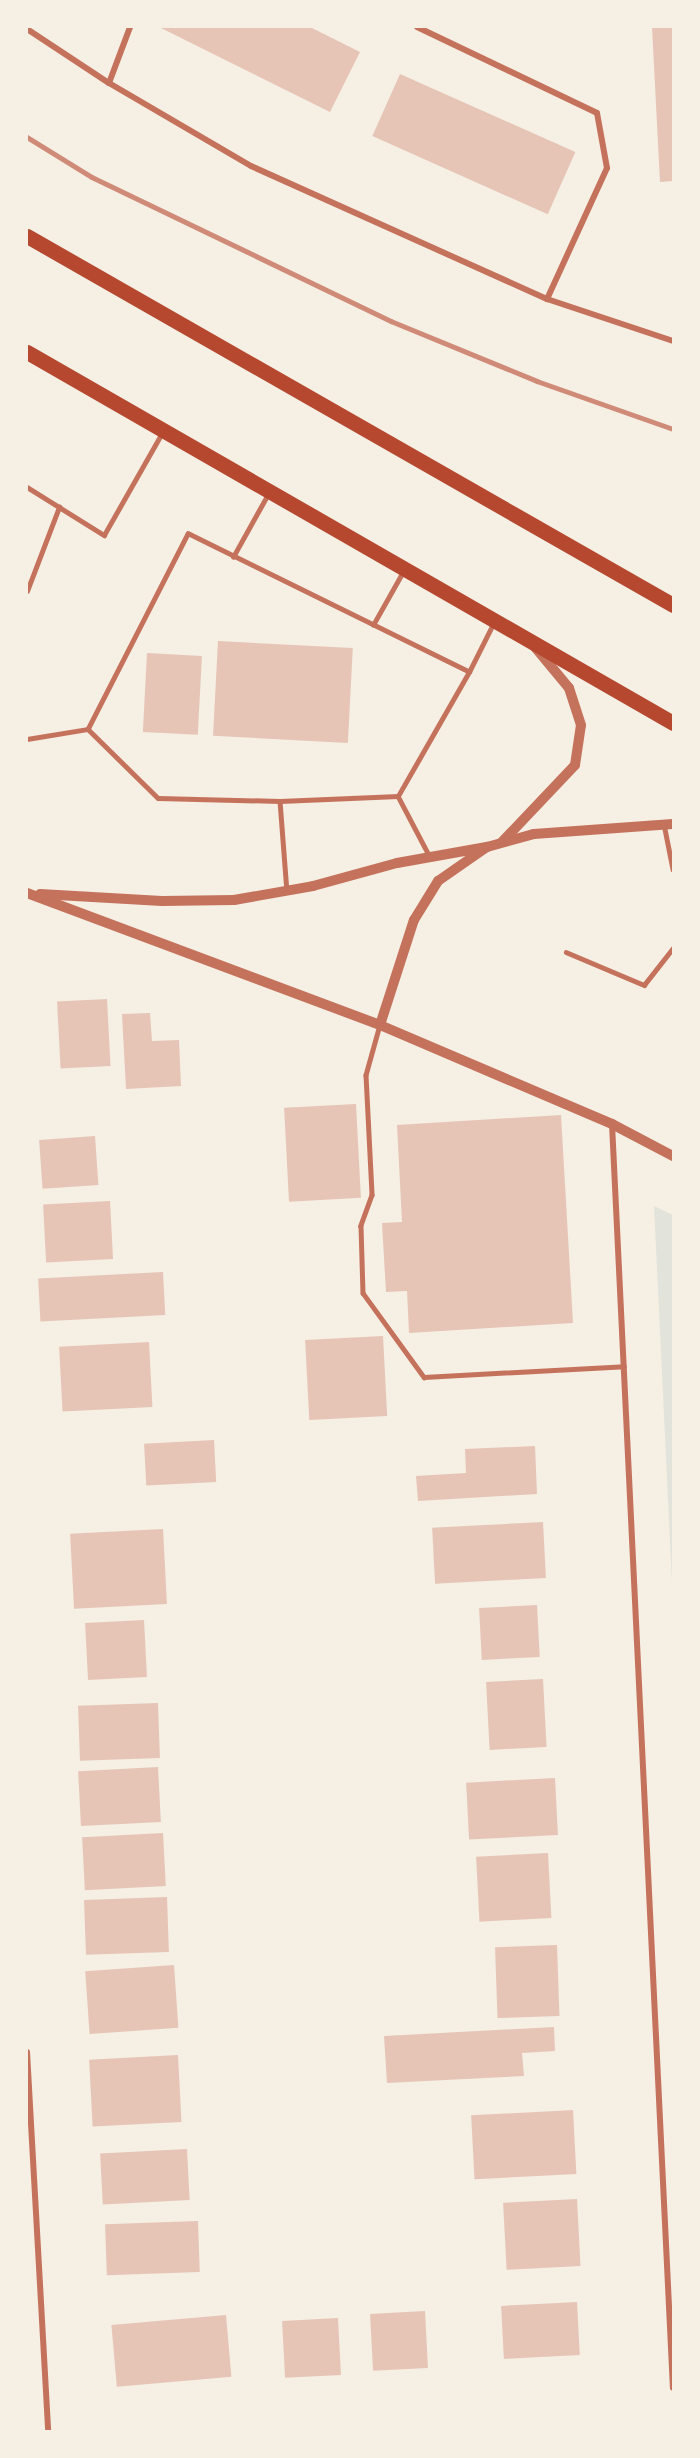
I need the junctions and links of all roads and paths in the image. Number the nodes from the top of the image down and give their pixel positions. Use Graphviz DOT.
graph roads {
  1 [pos="130,27"];
  2 [pos="417,27"];
  3 [pos="27,29"];
  4 [pos="109,83"];
  5 [pos="27,236"];
  6 [pos="547,299"];
  7 [pos="673,342"];
  8 [pos="27,352"];
  9 [pos="163,430"];
  10 [pos="27,487"];
  11 [pos="269,491"];
  12 [pos="59,507"];
  13 [pos="233,557"];
  14 [pos="404,569"];
  15 [pos="27,591"];
  16 [pos="673,605"];
  17 [pos="495,621"];
  18 [pos="373,625"];
  19 [pos="531,642"];
  20 [pos="469,672"];
  21 [pos="673,723"];
  22 [pos="88,729"];
  23 [pos="27,739"];
  24 [pos="398,796"];
  25 [pos="280,801"];
  26 [pos="669,824"];
  27 [pos="501,843"];
  28 [pos="487,847"];
  29 [pos="430,857"];
  30 [pos="673,868"];
  31 [pos="287,891"];
  32 [pos="28,893"];
  33 [pos="673,948"];
  34 [pos="566,952"];
  35 [pos="380,1025"];
  36 [pos="612,1124"];
  37 [pos="673,1156"];
  38 [pos="624,1366"];
  39 [pos="27,2052"];
  40 [pos="673,2388"];
  41 [pos="48,2431"];
  1 -- 4 [label="street"];
  2 -- 6 [label="street"];
  3 -- 4 [label="street"];
  4 -- 6 [label="street"];
  5 -- 16 [label="main road"];
  6 -- 7 [label="street"];
  8 -- 9 [label="main road"];
  9 -- 11 [label="main road"];
  9 -- 12 [label="lane"];
  10 -- 12 [label="lane"];
  11 -- 13 [label="lane"];
  11 -- 14 [label="main road"];
  12 -- 15 [label="lane"];
  13 -- 18 [label="lane"];
  13 -- 22 [label="lane"];
  14 -- 17 [label="main road"];
  14 -- 18 [label="lane"];
  17 -- 19 [label="main road"];
  17 -- 20 [label="lane"];
  18 -- 20 [label="lane"];
  19 -- 21 [label="main road"];
  19 -- 27 [label="street"];
  20 -- 24 [label="lane"];
  22 -- 23 [label="lane"];
  22 -- 25 [label="lane"];
  24 -- 25 [label="lane"];
  24 -- 29 [label="lane"];
  25 -- 31 [label="lane"];
  26 -- 27 [label="street"];
  26 -- 30 [label="lane"];
  27 -- 28 [label="street"];
  28 -- 29 [label="street"];
  28 -- 35 [label="street"];
  29 -- 31 [label="street"];
  31 -- 32 [label="street"];
  32 -- 35 [label="street"];
  33 -- 34 [label="lane"];
  35 -- 36 [label="street"];
  35 -- 38 [label="lane"];
  36 -- 37 [label="street"];
  36 -- 38 [label="street"];
  38 -- 40 [label="street"];
  39 -- 41 [label="street"];
}
